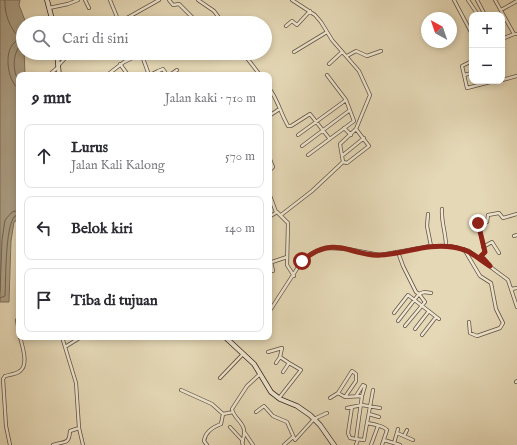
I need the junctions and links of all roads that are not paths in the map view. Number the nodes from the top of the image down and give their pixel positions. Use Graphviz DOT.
graph roads {
  1 [pos="47,0"];
  2 [pos="78,0"];
  3 [pos="85,0"];
  4 [pos="110,0"];
  5 [pos="158,0"];
  6 [pos="169,0"];
  7 [pos="198,0"];
  8 [pos="292,0"];
  9 [pos="454,0"];
  10 [pos="468,0"];
  11 [pos="477,0"];
  12 [pos="495,0"];
  13 [pos="517,1"];
  14 [pos="49,8"];
  15 [pos="89,8"];
  16 [pos="501,10"];
  17 [pos="310,11"];
  18 [pos="476,12"];
  19 [pos="483,12"];
  20 [pos="51,16"];
  21 [pos="116,16"];
  22 [pos="133,16"];
  23 [pos="191,16"];
  24 [pos="218,16"];
  25 [pos="286,26"];
  26 [pos="469,28"];
  27 [pos="327,32"];
  28 [pos="515,34"];
  29 [pos="505,38"];
  30 [pos="381,51"];
  31 [pos="294,52"];
  32 [pos="342,52"];
  33 [pos="347,56"];
  34 [pos="57,60"];
  35 [pos="62,60"];
  36 [pos="128,60"];
  37 [pos="144,60"];
  38 [pos="248,60"];
  39 [pos="469,62"];
  40 [pos="120,64"];
  41 [pos="328,64"];
  42 [pos="57,65"];
  43 [pos="177,70"];
  44 [pos="158,71"];
  45 [pos="51,72"];
  46 [pos="59,72"];
  47 [pos="111,72"];
  48 [pos="126,72"];
  49 [pos="148,72"];
  50 [pos="164,72"];
  51 [pos="174,72"];
  52 [pos="258,72"];
  53 [pos="469,74"];
  54 [pos="327,75"];
  55 [pos="464,75"];
  56 [pos="517,76"];
  57 [pos="505,79"];
  58 [pos="482,84"];
  59 [pos="272,93"];
  60 [pos="346,100"];
  61 [pos="278,110"];
  62 [pos="350,110"];
  63 [pos="272,114"];
  64 [pos="316,122"];
  65 [pos="344,128"];
  66 [pos="357,128"];
  67 [pos="323,130"];
  68 [pos="298,135"];
  69 [pos="351,135"];
  70 [pos="329,138"];
  71 [pos="364,138"];
  72 [pos="302,146"];
  73 [pos="308,154"];
  74 [pos="343,155"];
  75 [pos="343,161"];
  76 [pos="272,201"];
  77 [pos="442,209"];
  78 [pos="276,212"];
  79 [pos="428,214"];
  80 [pos="517,214"];
  81 [pos="272,215"];
  82 [pos="281,215"];
  83 [pos="431,246"];
  84 [pos="446,246"];
  85 [pos="484,247"];
  86 [pos="464,250"];
  87 [pos="398,252"];
  88 [pos="499,253"];
  89 [pos="288,257"];
  90 [pos="272,261"];
  91 [pos="490,266"];
  92 [pos="272,268"];
  93 [pos="273,271"];
  94 [pos="294,276"];
  95 [pos="511,288"];
  96 [pos="517,288"];
  97 [pos="419,294"];
  98 [pos="431,294"];
  99 [pos="414,300"];
  100 [pos="422,306"];
  101 [pos="517,307"];
  102 [pos="272,308"];
  103 [pos="429,311"];
  104 [pos="394,313"];
  105 [pos="436,317"];
  106 [pos="439,319"];
  107 [pos="398,321"];
  108 [pos="469,322"];
  109 [pos="406,326"];
  110 [pos="416,329"];
  111 [pos="422,335"];
  112 [pos="21,340"];
  113 [pos="63,340"];
  114 [pos="76,340"];
  115 [pos="228,340"];
  116 [pos="65,347"];
  117 [pos="268,352"];
  118 [pos="244,354"];
  119 [pos="280,357"];
  120 [pos="276,362"];
  121 [pos="289,362"];
  122 [pos="283,372"];
  123 [pos="260,374"];
  124 [pos="220,378"];
  125 [pos="181,390"];
  126 [pos="373,390"];
  127 [pos="338,393"];
  128 [pos="362,396"];
  129 [pos="345,397"];
  130 [pos="355,397"];
  131 [pos="278,398"];
  132 [pos="330,398"];
  133 [pos="362,405"];
  134 [pos="370,406"];
  135 [pos="352,407"];
  136 [pos="347,408"];
  137 [pos="380,408"];
  138 [pos="233,412"];
  139 [pos="256,412"];
  140 [pos="327,413"];
  141 [pos="223,414"];
  142 [pos="369,414"];
  143 [pos="379,416"];
  144 [pos="314,419"];
  145 [pos="368,423"];
  146 [pos="378,426"];
  147 [pos="230,427"];
  148 [pos="79,428"];
  149 [pos="398,429"];
  150 [pos="407,430"];
  151 [pos="245,433"];
  152 [pos="397,433"];
  153 [pos="404,436"];
  154 [pos="293,437"];
  155 [pos="357,439"];
  156 [pos="384,440"];
  157 [pos="413,440"];
  158 [pos="242,441"];
  159 [pos="394,443"];
  160 [pos="10,445"];
  161 [pos="53,445"];
  162 [pos="83,445"];
  163 [pos="207,445"];
  164 [pos="243,445"];
  165 [pos="253,445"];
  166 [pos="284,445"];
  167 [pos="333,445"];
  168 [pos="356,445"];
  169 [pos="371,445"];
  170 [pos="382,445"];
  171 [pos="400,445"];
  1 -- 14 [label="street"];
  2 -- 14 [label="street"];
  3 -- 15 [label="street"];
  4 -- 21 [label="street"];
  5 -- 22 [label="street"];
  6 -- 23 [label="street"];
  7 -- 24 [label="street"];
  8 -- 17 [label="street"];
  9 -- 26 [label="street"];
  10 -- 18 [label="street"];
  11 -- 19 [label="street"];
  12 -- 16 [label="street"];
  13 -- 16 [label="street"];
  14 -- 20 [label="street"];
  16 -- 28 [label="street"];
  17 -- 25 [label="street"];
  17 -- 27 [label="street"];
  27 -- 31 [label="street"];
  27 -- 32 [label="street"];
  28 -- 29 [label="street"];
  30 -- 33 [label="street"];
  32 -- 33 [label="street"];
  32 -- 41 [label="street"];
  33 -- 66 [label="street"];
  34 -- 42 [label="street"];
  35 -- 42 [label="street"];
  36 -- 40 [label="street"];
  37 -- 49 [label="street"];
  38 -- 52 [label="street"];
  39 -- 55 [label="street"];
  40 -- 47 [label="street"];
  40 -- 48 [label="street"];
  42 -- 45 [label="street"];
  42 -- 46 [label="street"];
  43 -- 51 [label="street"];
  44 -- 50 [label="street"];
  53 -- 55 [label="street"];
  54 -- 60 [label="street"];
  55 -- 58 [label="street"];
  56 -- 57 [label="street"];
  59 -- 61 [label="street"];
  60 -- 62 [label="street"];
  60 -- 64 [label="street"];
  61 -- 63 [label="street"];
  61 -- 64 [label="street"];
  62 -- 65 [label="street"];
  62 -- 67 [label="street"];
  64 -- 67 [label="street"];
  64 -- 68 [label="street"];
  65 -- 69 [label="street"];
  65 -- 70 [label="street"];
  66 -- 69 [label="street"];
  66 -- 71 [label="street"];
  67 -- 70 [label="street"];
  67 -- 72 [label="street"];
  69 -- 74 [label="street"];
  70 -- 73 [label="street"];
  71 -- 74 [label="street"];
  71 -- 75 [label="street"];
  74 -- 75 [label="street"];
  75 -- 82 [label="street"];
  76 -- 78 [label="street"];
  77 -- 84 [label="street"];
  78 -- 81 [label="street"];
  78 -- 82 [label="street"];
  79 -- 83 [label="street"];
  80 -- 85 [label="street"];
  82 -- 89 [label="street"];
  83 -- 84 [label="street"];
  83 -- 87 [label="street"];
  84 -- 86 [label="street"];
  85 -- 88 [label="street"];
  85 -- 91 [label="street"];
  86 -- 91 [label="street"];
  86 -- 108 [label="street"];
  87 -- 94 [label="street"];
  87 -- 97 [label="street"];
  89 -- 90 [label="street"];
  89 -- 94 [label="street"];
  91 -- 95 [label="street"];
  92 -- 93 [label="street"];
  94 -- 102 [label="street"];
  95 -- 96 [label="street"];
  95 -- 101 [label="street"];
  97 -- 98 [label="street"];
  97 -- 99 [label="street"];
  97 -- 100 [label="street"];
  99 -- 100 [label="street"];
  99 -- 104 [label="street"];
  99 -- 107 [label="street"];
  100 -- 103 [label="street"];
  100 -- 109 [label="street"];
  103 -- 105 [label="street"];
  103 -- 110 [label="street"];
  105 -- 106 [label="street"];
  105 -- 111 [label="street"];
  112 -- 160 [label="street"];
  113 -- 116 [label="street"];
  114 -- 116 [label="street"];
  115 -- 118 [label="street"];
  116 -- 148 [label="street"];
  117 -- 119 [label="street"];
  118 -- 123 [label="street"];
  118 -- 124 [label="street"];
  119 -- 120 [label="street"];
  119 -- 121 [label="street"];
  121 -- 122 [label="street"];
  121 -- 131 [label="street"];
  123 -- 131 [label="street"];
  123 -- 138 [label="street"];
  125 -- 141 [label="street"];
  126 -- 134 [label="street"];
  127 -- 129 [label="street"];
  127 -- 129 [label="street"];
  127 -- 132 [label="street"];
  128 -- 130 [label="street"];
  128 -- 130 [label="street"];
  128 -- 133 [label="street"];
  129 -- 130 [label="street"];
  131 -- 144 [label="street"];
  133 -- 134 [label="street"];
  133 -- 135 [label="street"];
  133 -- 155 [label="street"];
  134 -- 137 [label="street"];
  134 -- 142 [label="street"];
  135 -- 136 [label="street"];
  135 -- 155 [label="street"];
  138 -- 141 [label="street"];
  138 -- 151 [label="street"];
  139 -- 154 [label="street"];
  140 -- 144 [label="street"];
  141 -- 163 [label="street"];
  142 -- 143 [label="street"];
  142 -- 145 [label="street"];
  144 -- 154 [label="street"];
  144 -- 167 [label="street"];
  145 -- 146 [label="street"];
  145 -- 155 [label="street"];
  146 -- 156 [label="street"];
  146 -- 169 [label="street"];
  147 -- 158 [label="street"];
  148 -- 161 [label="street"];
  148 -- 162 [label="street"];
  149 -- 152 [label="street"];
  150 -- 153 [label="street"];
  151 -- 158 [label="street"];
  151 -- 165 [label="street"];
  152 -- 153 [label="street"];
  152 -- 159 [label="street"];
  153 -- 157 [label="street"];
  154 -- 166 [label="street"];
  155 -- 168 [label="street"];
  156 -- 159 [label="street"];
  156 -- 170 [label="street"];
  158 -- 164 [label="street"];
  159 -- 171 [label="street"];
}
